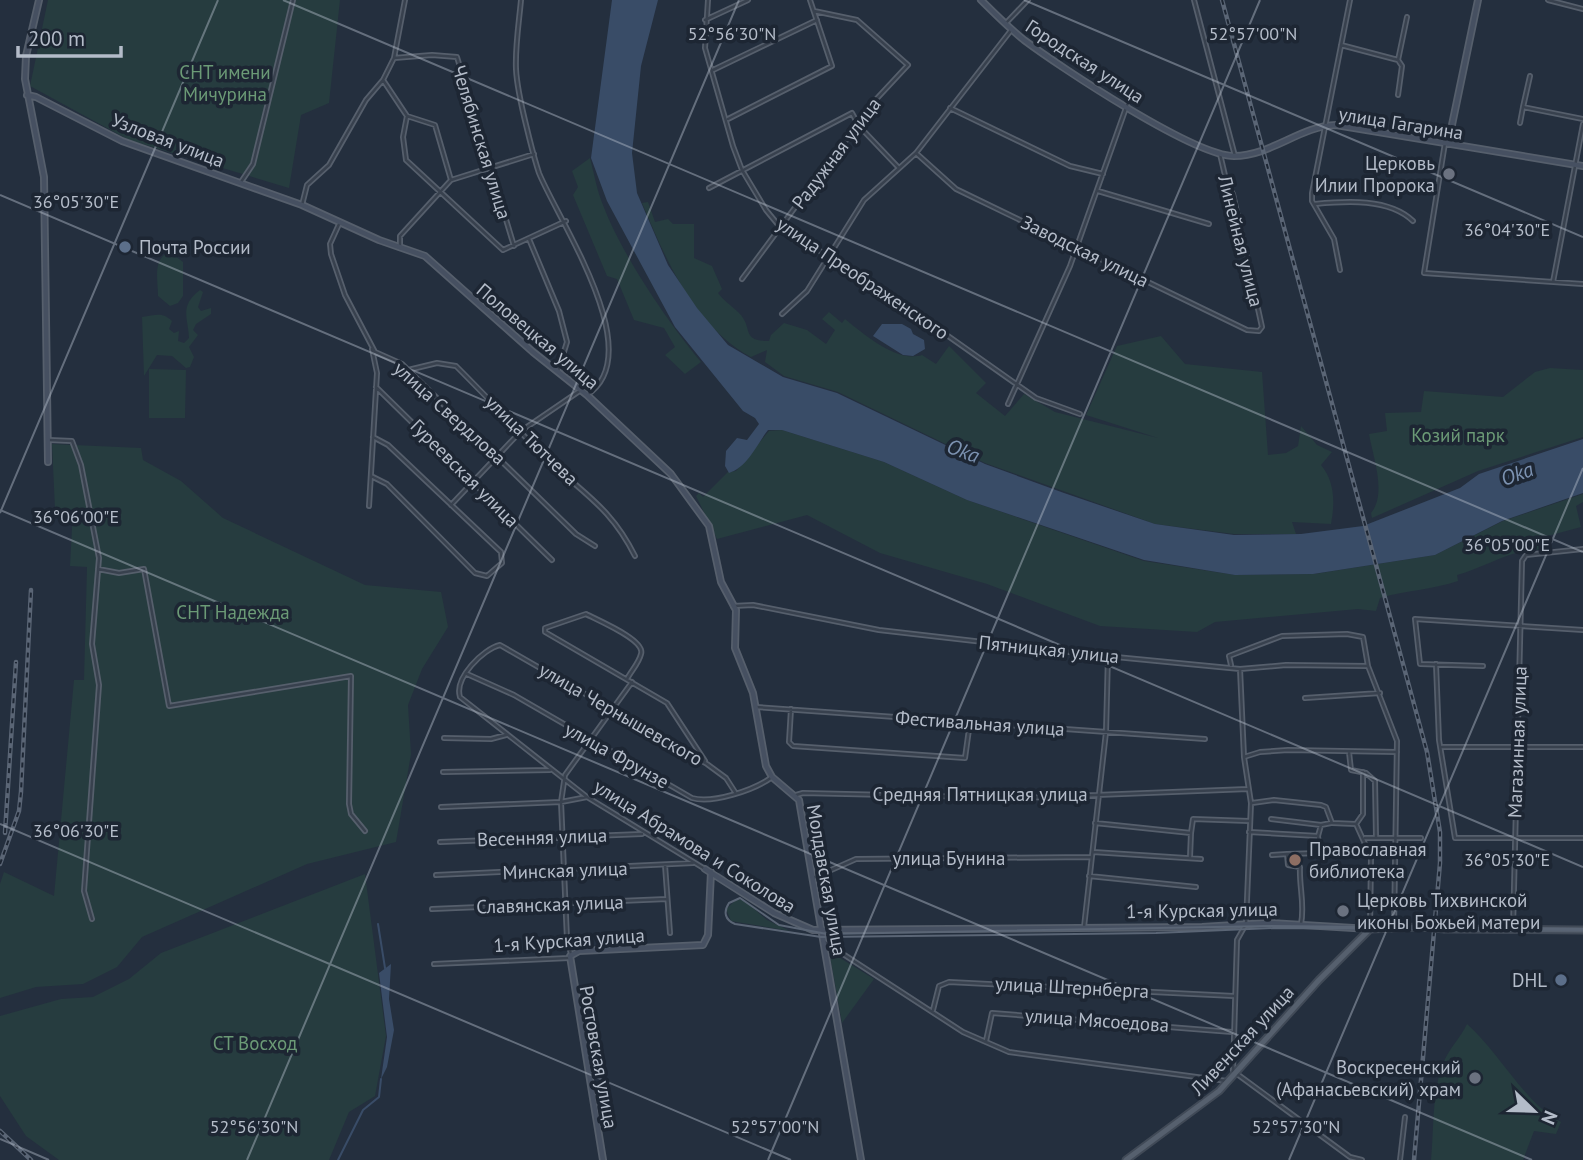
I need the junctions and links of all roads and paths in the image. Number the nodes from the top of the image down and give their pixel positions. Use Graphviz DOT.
graph roads {
  1 [pos="39,0"];
  2 [pos="293,0"];
  3 [pos="405,0"];
  4 [pos="520,0"];
  5 [pos="708,0"];
  6 [pos="748,0"];
  7 [pos="810,0"];
  8 [pos="981,0"];
  9 [pos="1028,0"];
  10 [pos="1194,0"];
  11 [pos="1350,0"];
  12 [pos="1478,0"];
  13 [pos="1548,0"];
  14 [pos="1583,9"];
  15 [pos="814,11"];
  16 [pos="1407,18"];
  17 [pos="705,20"];
  18 [pos="817,20"];
  19 [pos="1005,23"];
  20 [pos="1012,29"];
  21 [pos="1341,45"];
  22 [pos="394,58"];
  23 [pos="1398,60"];
  24 [pos="711,71"];
  25 [pos="1530,76"];
  26 [pos="383,80"];
  27 [pos="1398,94"];
  28 [pos="27,95"];
  29 [pos="1127,105"];
  30 [pos="1523,107"];
  31 [pos="950,108"];
  32 [pos="407,116"];
  33 [pos="1583,118"];
  34 [pos="727,120"];
  35 [pos="1520,123"];
  36 [pos="1583,124"];
  37 [pos="859,126"];
  38 [pos="1324,126"];
  39 [pos="1180,138"];
  40 [pos="1446,143"];
  41 [pos="916,153"];
  42 [pos="534,154"];
  43 [pos="1220,154"];
  44 [pos="1235,156"];
  45 [pos="1574,165"];
  46 [pos="1583,166"];
  47 [pos="490,167"];
  48 [pos="898,167"];
  49 [pos="742,170"];
  50 [pos="1103,174"];
  51 [pos="451,180"];
  52 [pos="241,182"];
  53 [pos="709,188"];
  54 [pos="440,190"];
  55 [pos="1097,191"];
  56 [pos="1315,204"];
  57 [pos="302,205"];
  58 [pos="1413,221"];
  59 [pos="340,222"];
  60 [pos="566,222"];
  61 [pos="1209,224"];
  62 [pos="780,227"];
  63 [pos="529,239"];
  64 [pos="514,246"];
  65 [pos="1077,247"];
  66 [pos="400,248"];
  67 [pos="828,254"];
  68 [pos="1340,270"];
  69 [pos="742,279"];
  70 [pos="1553,282"];
  71 [pos="1583,284"];
  72 [pos="782,314"];
  73 [pos="1262,327"];
  74 [pos="372,346"];
  75 [pos="408,370"];
  76 [pos="558,371"];
  77 [pos="1016,384"];
  78 [pos="376,387"];
  79 [pos="581,390"];
  80 [pos="587,395"];
  81 [pos="1008,404"];
  82 [pos="1080,414"];
  83 [pos="521,431"];
  84 [pos="373,438"];
  85 [pos="47,440"];
  86 [pos="497,454"];
  87 [pos="48,462"];
  88 [pos="371,476"];
  89 [pos="474,480"];
  90 [pos="451,505"];
  91 [pos="369,506"];
  92 [pos="595,546"];
  93 [pos="1583,549"];
  94 [pos="635,556"];
  95 [pos="552,561"];
  96 [pos="98,569"];
  97 [pos="733,606"];
  98 [pos="1520,625"];
  99 [pos="1583,629"];
  100 [pos="1108,655"];
  101 [pos="1436,664"];
  102 [pos="1232,666"];
  103 [pos="1368,666"];
  104 [pos="1483,666"];
  105 [pos="1240,669"];
  106 [pos="467,674"];
  107 [pos="627,679"];
  108 [pos="632,682"];
  109 [pos="1380,694"];
  110 [pos="1305,698"];
  111 [pos="756,707"];
  112 [pos="612,709"];
  113 [pos="791,709"];
  114 [pos="970,722"];
  115 [pos="1106,732"];
  116 [pos="506,735"];
  117 [pos="444,738"];
  118 [pos="591,739"];
  119 [pos="1205,739"];
  120 [pos="1443,747"];
  121 [pos="1517,747"];
  122 [pos="1583,747"];
  123 [pos="1349,752"];
  124 [pos="1397,752"];
  125 [pos="1244,757"];
  126 [pos="707,764"];
  127 [pos="550,770"];
  128 [pos="443,772"];
  129 [pos="1363,772"];
  130 [pos="772,777"];
  131 [pos="565,779"];
  132 [pos="1248,789"];
  133 [pos="735,792"];
  134 [pos="1100,794"];
  135 [pos="796,795"];
  136 [pos="587,797"];
  137 [pos="561,802"];
  138 [pos="1251,803"];
  139 [pos="441,807"];
  140 [pos="1271,819"];
  141 [pos="1249,821"];
  142 [pos="1095,823"];
  143 [pos="1332,823"];
  144 [pos="1356,824"];
  145 [pos="1321,825"];
  146 [pos="365,831"];
  147 [pos="1249,832"];
  148 [pos="1191,833"];
  149 [pos="645,834"];
  150 [pos="564,835"];
  151 [pos="1318,835"];
  152 [pos="1376,836"];
  153 [pos="1396,836"];
  154 [pos="1365,838"];
  155 [pos="1421,838"];
  156 [pos="1583,838"];
  157 [pos="1514,839"];
  158 [pos="440,842"];
  159 [pos="1287,854"];
  160 [pos="1091,855"];
  161 [pos="1272,855"];
  162 [pos="1190,857"];
  163 [pos="1201,859"];
  164 [pos="693,863"];
  165 [pos="665,865"];
  166 [pos="565,870"];
  167 [pos="708,871"];
  168 [pos="436,875"];
  169 [pos="1089,876"];
  170 [pos="813,878"];
  171 [pos="1196,887"];
  172 [pos="667,900"];
  173 [pos="566,904"];
  174 [pos="432,909"];
  175 [pos="92,919"];
  176 [pos="1247,924"];
  177 [pos="1301,924"];
  178 [pos="1084,927"];
  179 [pos="1394,928"];
  180 [pos="1370,929"];
  181 [pos="1513,929"];
  182 [pos="820,930"];
  183 [pos="1583,930"];
  184 [pos="670,933"];
  185 [pos="823,941"];
  186 [pos="570,956"];
  187 [pos="434,964"];
  188 [pos="1234,996"];
  189 [pos="933,1012"];
  190 [pos="1232,1032"];
  191 [pos="985,1043"];
  192 [pos="1235,1074"];
  193 [pos="1228,1082"];
  194 [pos="1405,1117"];
  195 [pos="603,1160"];
  196 [pos="861,1160"];
  197 [pos="1126,1160"];
  198 [pos="1362,1160"];
  199 [pos="1400,1160"];
  1 -- 28 [label="street"];
  2 -- 52 [label="street"];
  3 -- 22 [label="street"];
  4 -- 42 [label="street"];
  5 -- 17 [label="street, улица Преображенского"];
  6 -- 17 [label="street"];
  7 -- 15 [label="street"];
  8 -- 19 [label="street, Городская улица"];
  9 -- 19 [label="street"];
  10 -- 44 [label="street, Линейная улица"];
  11 -- 21 [label="street"];
  12 -- 40 [label="street"];
  13 -- 14 [label="street"];
  15 -- 18 [label="street"];
  15 -- 37 [label="street, Радужная улица"];
  16 -- 23 [label="street"];
  17 -- 24 [label="street, улица Преображенского"];
  18 -- 24 [label="street"];
  18 -- 34 [label="street"];
  19 -- 20 [label="street, Городская улица"];
  20 -- 29 [label="street, Городская улица"];
  20 -- 31 [label="street"];
  21 -- 23 [label="street"];
  21 -- 38 [label="street"];
  22 -- 26 [label="street"];
  22 -- 47 [label="street, Челябинская улица"];
  23 -- 27 [label="street"];
  24 -- 34 [label="street, улица Преображенского"];
  25 -- 30 [label="street"];
  26 -- 32 [label="street"];
  26 -- 57 [label="street"];
  28 -- 52 [label="street, Узловая улица"];
  28 -- 85 [label="street"];
  29 -- 39 [label="street, Городская улица"];
  29 -- 50 [label="street"];
  30 -- 33 [label="street"];
  30 -- 35 [label="street"];
  31 -- 41 [label="street"];
  31 -- 50 [label="street"];
  32 -- 51 [label="street"];
  32 -- 54 [label="street"];
  34 -- 49 [label="street, улица Преображенского"];
  36 -- 45 [label="street"];
  37 -- 48 [label="street"];
  37 -- 49 [label="street"];
  37 -- 62 [label="street, Радужная улица"];
  38 -- 40 [label="street, улица Гагарина"];
  38 -- 44 [label="street, улица Гагарина"];
  38 -- 56 [label="street"];
  39 -- 43 [label="street, улица Гагарина"];
  40 -- 45 [label="street, улица Гагарина"];
  40 -- 70 [label="street"];
  41 -- 48 [label="street"];
  41 -- 65 [label="street, Заводская улица"];
  42 -- 47 [label="street"];
  42 -- 60 [label="street"];
  43 -- 44 [label="street, улица Гагарина"];
  43 -- 73 [label="street, Линейная улица"];
  45 -- 46 [label="street, улица Гагарина"];
  45 -- 70 [label="street"];
  47 -- 51 [label="street"];
  47 -- 64 [label="street, Челябинская улица"];
  48 -- 67 [label="street"];
  49 -- 53 [label="street"];
  49 -- 62 [label="street, улица Преображенского"];
  50 -- 55 [label="street"];
  51 -- 54 [label="street"];
  52 -- 57 [label="street, Узловая улица"];
  54 -- 64 [label="street"];
  54 -- 66 [label="street"];
  55 -- 61 [label="street"];
  55 -- 65 [label="street"];
  56 -- 58 [label="street"];
  56 -- 68 [label="street"];
  57 -- 59 [label="street, Половецкая улица"];
  59 -- 66 [label="street, Половецкая улица"];
  59 -- 74 [label="street, улица Свердлова"];
  60 -- 63 [label="street"];
  60 -- 80 [label="street"];
  62 -- 67 [label="street, улица Преображенского"];
  62 -- 69 [label="street, Радужная улица"];
  63 -- 64 [label="street"];
  63 -- 76 [label="street, Челябинская улица"];
  65 -- 73 [label="street, Заводская улица"];
  65 -- 77 [label="street"];
  66 -- 76 [label="street, Половецкая улица"];
  67 -- 72 [label="street"];
  67 -- 77 [label="street, улица Преображенского"];
  70 -- 71 [label="street"];
  74 -- 75 [label="street, улица Свердлова"];
  74 -- 78 [label="street"];
  75 -- 83 [label="street, улица Тютчева"];
  75 -- 86 [label="street, улица Свердлова"];
  76 -- 79 [label="street, Половецкая улица"];
  77 -- 81 [label="street"];
  77 -- 82 [label="street, улица Преображенского"];
  78 -- 84 [label="street"];
  78 -- 89 [label="street, Гуреевская улица"];
  79 -- 80 [label="street, Половецкая улица"];
  79 -- 83 [label="street"];
  80 -- 97 [label="street, Половецкая улица"];
  83 -- 86 [label="street"];
  83 -- 94 [label="street, улица Тютчева"];
  84 -- 88 [label="street"];
  84 -- 90 [label="street"];
  85 -- 87 [label="street"];
  85 -- 96 [label="street"];
  86 -- 89 [label="street"];
  86 -- 92 [label="street, улица Свердлова"];
  88 -- 90 [label="street"];
  88 -- 91 [label="street"];
  89 -- 90 [label="street"];
  89 -- 95 [label="street, Гуреевская улица"];
  93 -- 98 [label="street, Магазинная улица"];
  96 -- 146 [label="street"];
  96 -- 175 [label="street"];
  97 -- 100 [label="street, Пятницкая улица"];
  97 -- 111 [label="street"];
  98 -- 99 [label="street"];
  98 -- 101 [label="street"];
  98 -- 121 [label="street, Магазинная улица"];
  100 -- 102 [label="street, Пятницкая улица"];
  100 -- 115 [label="street"];
  101 -- 104 [label="street"];
  101 -- 120 [label="street"];
  102 -- 103 [label="street"];
  102 -- 105 [label="street, Пятницкая улица"];
  103 -- 105 [label="street, Пятницкая улица"];
  103 -- 109 [label="street"];
  105 -- 125 [label="street"];
  106 -- 112 [label="street, улица Чернышевского"];
  106 -- 116 [label="street, улица Абрамова и Соколова"];
  106 -- 118 [label="street, улица Фрунзе"];
  107 -- 107 [label="street"];
  107 -- 108 [label="street"];
  108 -- 112 [label="street, Ростовская улица"];
  108 -- 126 [label="street"];
  109 -- 110 [label="street"];
  109 -- 124 [label="street"];
  111 -- 113 [label="street, Фестивальная улица"];
  111 -- 130 [label="street"];
  112 -- 118 [label="street, Ростовская улица"];
  112 -- 126 [label="street, улица Чернышевского"];
  113 -- 114 [label="street, Фестивальная улица"];
  113 -- 114 [label="street"];
  114 -- 115 [label="street, Фестивальная улица"];
  115 -- 119 [label="street, Фестивальная улица"];
  115 -- 134 [label="street"];
  116 -- 117 [label="street"];
  116 -- 127 [label="street, улица Абрамова и Соколова"];
  118 -- 131 [label="street, Ростовская улица"];
  118 -- 133 [label="street, улица Фрунзе"];
  120 -- 121 [label="street"];
  120 -- 157 [label="street"];
  121 -- 122 [label="street"];
  121 -- 157 [label="street, Магазинная улица"];
  123 -- 124 [label="street"];
  123 -- 125 [label="street"];
  123 -- 129 [label="street"];
  124 -- 153 [label="street"];
  125 -- 132 [label="street"];
  126 -- 133 [label="street, улица Чернышевского"];
  127 -- 128 [label="street"];
  127 -- 131 [label="street, улица Абрамова и Соколова"];
  129 -- 144 [label="street"];
  129 -- 152 [label="street"];
  130 -- 133 [label="street, улица Фрунзе"];
  130 -- 135 [label="street, Молдавская улица"];
  131 -- 136 [label="street, улица Абрамова и Соколова"];
  131 -- 137 [label="street, Ростовская улица"];
  132 -- 134 [label="street, Средняя Пятницкая улица"];
  132 -- 138 [label="street"];
  134 -- 135 [label="street, Средняя Пятницкая улица"];
  134 -- 142 [label="street"];
  135 -- 170 [label="street, Молдавская улица"];
  136 -- 137 [label="street"];
  136 -- 149 [label="street, улица Абрамова и Соколова"];
  137 -- 139 [label="street"];
  137 -- 150 [label="street, Ростовская улица"];
  138 -- 141 [label="street"];
  138 -- 143 [label="street"];
  140 -- 145 [label="street"];
  141 -- 147 [label="street"];
  141 -- 148 [label="street"];
  142 -- 148 [label="street"];
  142 -- 160 [label="street"];
  143 -- 144 [label="street"];
  143 -- 145 [label="street"];
  144 -- 154 [label="street"];
  145 -- 151 [label="street"];
  147 -- 151 [label="street"];
  147 -- 176 [label="street"];
  148 -- 162 [label="street"];
  149 -- 150 [label="street, Весенняя улица"];
  149 -- 164 [label="street, улица Абрамова и Соколова"];
  150 -- 158 [label="street, Весенняя улица"];
  150 -- 166 [label="street, Ростовская улица"];
  151 -- 159 [label="street"];
  152 -- 153 [label="street"];
  152 -- 154 [label="street"];
  153 -- 155 [label="street"];
  153 -- 179 [label="street"];
  154 -- 180 [label="street"];
  156 -- 157 [label="street"];
  157 -- 181 [label="street, Магазинная улица"];
  159 -- 161 [label="street"];
  159 -- 177 [label="street"];
  160 -- 162 [label="street, улица Бунина"];
  160 -- 169 [label="street"];
  160 -- 170 [label="street, улица Бунина"];
  162 -- 163 [label="street, улица Бунина"];
  164 -- 165 [label="street, Минская улица"];
  164 -- 167 [label="street, улица Абрамова и Соколова"];
  165 -- 166 [label="street, Минская улица"];
  165 -- 172 [label="street"];
  166 -- 168 [label="street, Минская улица"];
  166 -- 173 [label="street, Ростовская улица"];
  167 -- 182 [label="street, улица Абрамова и Соколова"];
  167 -- 186 [label="street, 1-я Курская улица"];
  169 -- 171 [label="street"];
  169 -- 178 [label="street"];
  170 -- 182 [label="street, Молдавская улица"];
  172 -- 173 [label="street, Славянская улица"];
  172 -- 184 [label="street"];
  173 -- 174 [label="street, Славянская улица"];
  173 -- 186 [label="street, Ростовская улица"];
  176 -- 177 [label="street, 1-я Курская улица"];
  176 -- 178 [label="street, 1-я Курская улица"];
  176 -- 188 [label="street"];
  177 -- 180 [label="street, 1-я Курская улица"];
  178 -- 182 [label="street, 1-я Курская улица"];
  179 -- 180 [label="main road, 1-я Курская улица"];
  179 -- 181 [label="main road, 1-я Курская улица, bridge"];
  180 -- 192 [label="main road, Ливенская улица"];
  181 -- 183 [label="main road, 1-я Курская улица"];
  182 -- 185 [label="street, Молдавская улица"];
  185 -- 189 [label="street"];
  185 -- 196 [label="street, Молдавская улица"];
  186 -- 187 [label="street, 1-я Курская улица"];
  186 -- 195 [label="street, Ростовская улица"];
  188 -- 189 [label="street, улица Штернберга"];
  188 -- 190 [label="street"];
  189 -- 191 [label="street"];
  190 -- 191 [label="street, улица Мясоедова"];
  190 -- 192 [label="street"];
  191 -- 193 [label="street"];
  192 -- 193 [label="main road, Ливенская улица"];
  192 -- 198 [label="street"];
  193 -- 197 [label="main road, Ливенская улица"];
  194 -- 199 [label="street"];
}
